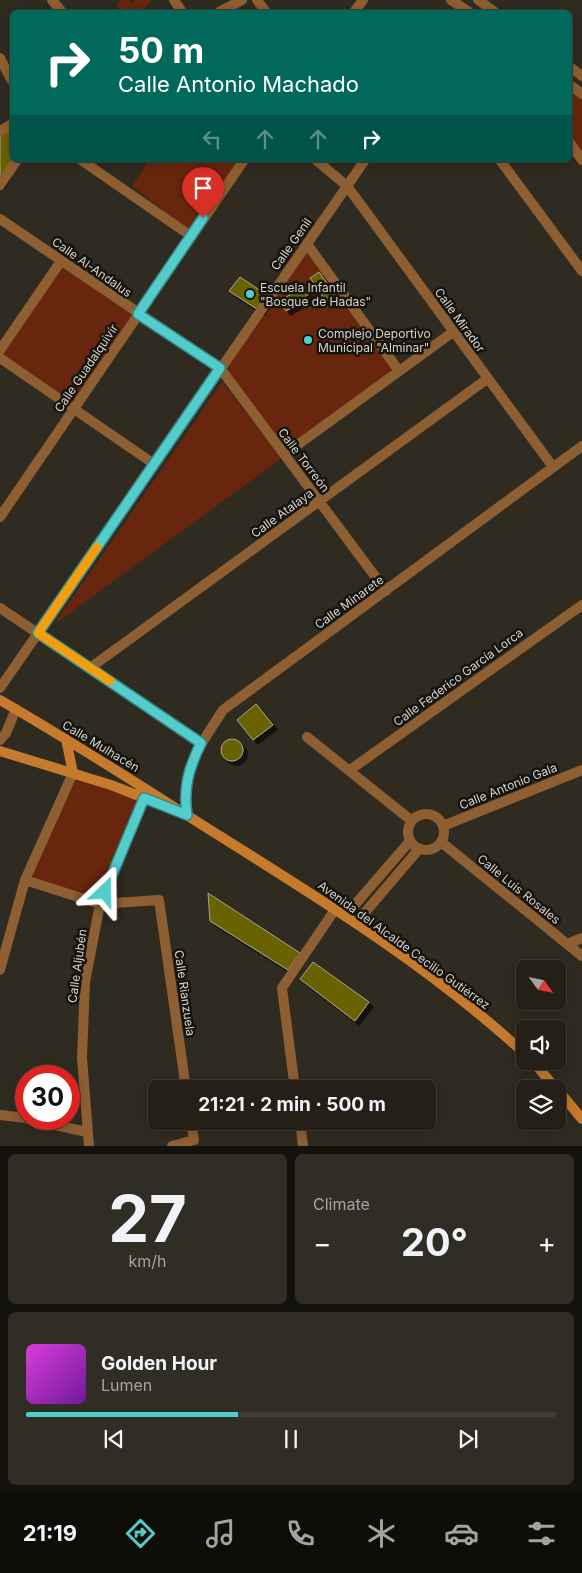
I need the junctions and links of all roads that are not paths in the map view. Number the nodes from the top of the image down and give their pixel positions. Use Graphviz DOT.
graph roads {
  1 [pos="52,0"];
  2 [pos="242,0"];
  3 [pos="451,0"];
  4 [pos="478,0"];
  5 [pos="60,10"];
  6 [pos="223,10"];
  7 [pos="464,10"];
  8 [pos="492,10"];
  9 [pos="0,58"];
  10 [pos="10,77"];
  11 [pos="572,146"];
  12 [pos="582,160"];
  13 [pos="16,162"];
  14 [pos="84,162"];
  15 [pos="243,162"];
  16 [pos="318,162"];
  17 [pos="364,162"];
  18 [pos="501,162"];
  19 [pos="0,185"];
  20 [pos="347,186"];
  21 [pos="0,219"];
  22 [pos="191,236"];
  23 [pos="307,244"];
  24 [pos="62,261"];
  25 [pos="582,271"];
  26 [pos="138,314"];
  27 [pos="453,332"];
  28 [pos="0,350"];
  29 [pos="0,358"];
  30 [pos="220,368"];
  31 [pos="399,371"];
  32 [pos="488,379"];
  33 [pos="73,409"];
  34 [pos="582,446"];
  35 [pos="285,454"];
  36 [pos="154,464"];
  37 [pos="553,468"];
  38 [pos="320,501"];
  39 [pos="0,517"];
  40 [pos="386,591"];
  41 [pos="582,605"];
  42 [pos="0,608"];
  43 [pos="38,633"];
  44 [pos="90,668"];
  45 [pos="0,688"];
  46 [pos="0,700"];
  47 [pos="16,708"];
  48 [pos="307,737"];
  49 [pos="66,739"];
  50 [pos="0,740"];
  51 [pos="201,743"];
  52 [pos="0,751"];
  53 [pos="350,770"];
  54 [pos="582,770"];
  55 [pos="72,773"];
  56 [pos="144,798"];
  57 [pos="187,815"];
  58 [pos="412,821"];
  59 [pos="443,826"];
  60 [pos="410,841"];
  61 [pos="441,842"];
  62 [pos="419,849"];
  63 [pos="25,880"];
  64 [pos="100,904"];
  65 [pos="336,908"];
  66 [pos="346,915"];
  67 [pos="356,923"];
  68 [pos="5,933"];
  69 [pos="582,938"];
  70 [pos="567,944"];
  71 [pos="582,956"];
  72 [pos="0,970"];
  73 [pos="516,1046"];
  74 [pos="541,1070"];
  75 [pos="185,1080"];
  76 [pos="294,1080"];
  77 [pos="549,1080"];
  78 [pos="566,1100"];
  79 [pos="0,1115"];
  80 [pos="15,1117"];
  81 [pos="582,1119"];
  82 [pos="78,1130"];
  83 [pos="192,1130"];
  84 [pos="301,1130"];
  85 [pos="87,1132"];
  86 [pos="89,1146"];
  87 [pos="172,1146"];
  88 [pos="303,1146"];
  1 -- 5 [label="street"];
  2 -- 6 [label="street"];
  3 -- 7 [label="street"];
  4 -- 8 [label="street"];
  9 -- 10 [label="street"];
  11 -- 12 [label="street"];
  13 -- 19 [label="street"];
  14 -- 22 [label="street"];
  15 -- 22 [label="street, Calle Guadalquivir"];
  16 -- 20 [label="street, Calle Mirador"];
  17 -- 20 [label="street, Calle Genil"];
  18 -- 25 [label="street"];
  20 -- 23 [label="street, Calle Genil"];
  20 -- 27 [label="street, Calle Mirador"];
  21 -- 24 [label="street, Calle Al-Andalus"];
  22 -- 26 [label="street, Calle Guadalquivir"];
  23 -- 30 [label="street, Calle Genil"];
  23 -- 31 [label="street"];
  24 -- 26 [label="street, Calle Al-Andalus"];
  24 -- 28 [label="street"];
  26 -- 30 [label="street, Calle Al-Andalus"];
  26 -- 33 [label="street, Calle Guadalquivir"];
  27 -- 31 [label="street"];
  27 -- 32 [label="street, Calle Mirador"];
  29 -- 33 [label="street"];
  30 -- 35 [label="street, Calle Torreón"];
  30 -- 36 [label="street, Calle Genil"];
  31 -- 35 [label="street"];
  32 -- 37 [label="street, Calle Mirador"];
  32 -- 38 [label="street, Calle Atalaya"];
  33 -- 36 [label="street"];
  33 -- 39 [label="street, Calle Guadalquivir"];
  34 -- 37 [label="street, Calle Minarete"];
  35 -- 38 [label="street, Calle Torreón"];
  36 -- 43 [label="street, Calle Genil"];
  37 -- 40 [label="street, Calle Minarete"];
  38 -- 40 [label="street, Calle Torreón"];
  38 -- 44 [label="street, Calle Atalaya"];
  40 -- 51 [label="street, Calle Minarete"];
  41 -- 53 [label="street, Calle Federico García Lorca"];
  42 -- 43 [label="street"];
  43 -- 44 [label="street"];
  43 -- 45 [label="street, Calle Genil"];
  44 -- 51 [label="street"];
  46 -- 47 [label="street, Calle Mulhacén"];
  47 -- 49 [label="street, Calle Mulhacén"];
  47 -- 50 [label="street"];
  48 -- 53 [label="street"];
  49 -- 55 [label="street"];
  49 -- 57 [label="street, Calle Mulhacén"];
  51 -- 57 [label="street, Calle Minarete"];
  52 -- 55 [label="street"];
  53 -- 58 [label="street"];
  54 -- 59 [label="street, Calle Antonio Gala"];
  55 -- 56 [label="street"];
  55 -- 63 [label="street"];
  56 -- 57 [label="street"];
  56 -- 64 [label="street, Calle Aljubén"];
  57 -- 65 [label="street, Avenida del Alcalde Cecilio Gutiérrez"];
  58 -- 59 [label="street"];
  58 -- 60 [label="street"];
  59 -- 61 [label="street"];
  60 -- 62 [label="street"];
  60 -- 66 [label="street"];
  61 -- 62 [label="street"];
  61 -- 70 [label="street, Calle Luis Rosales"];
  62 -- 67 [label="street"];
  63 -- 64 [label="street"];
  63 -- 68 [label="street"];
  64 -- 75 [label="street, Calle Rianzuela"];
  64 -- 85 [label="street, Calle Aljubén"];
  65 -- 66 [label="street, Avenida del Alcalde Cecilio Gutiérrez"];
  65 -- 76 [label="street"];
  66 -- 67 [label="street, Avenida del Alcalde Cecilio Gutiérrez"];
  67 -- 73 [label="street, Avenida del Alcalde Cecilio Gutiérrez"];
  68 -- 72 [label="street"];
  69 -- 70 [label="street"];
  70 -- 71 [label="street, Calle Luis Rosales"];
  74 -- 77 [label="street"];
  78 -- 81 [label="street"];
  79 -- 80 [label="street"];
  82 -- 85 [label="street"];
  83 -- 87 [label="street"];
  84 -- 88 [label="street"];
  85 -- 86 [label="street, Calle Aljubén"];
}
